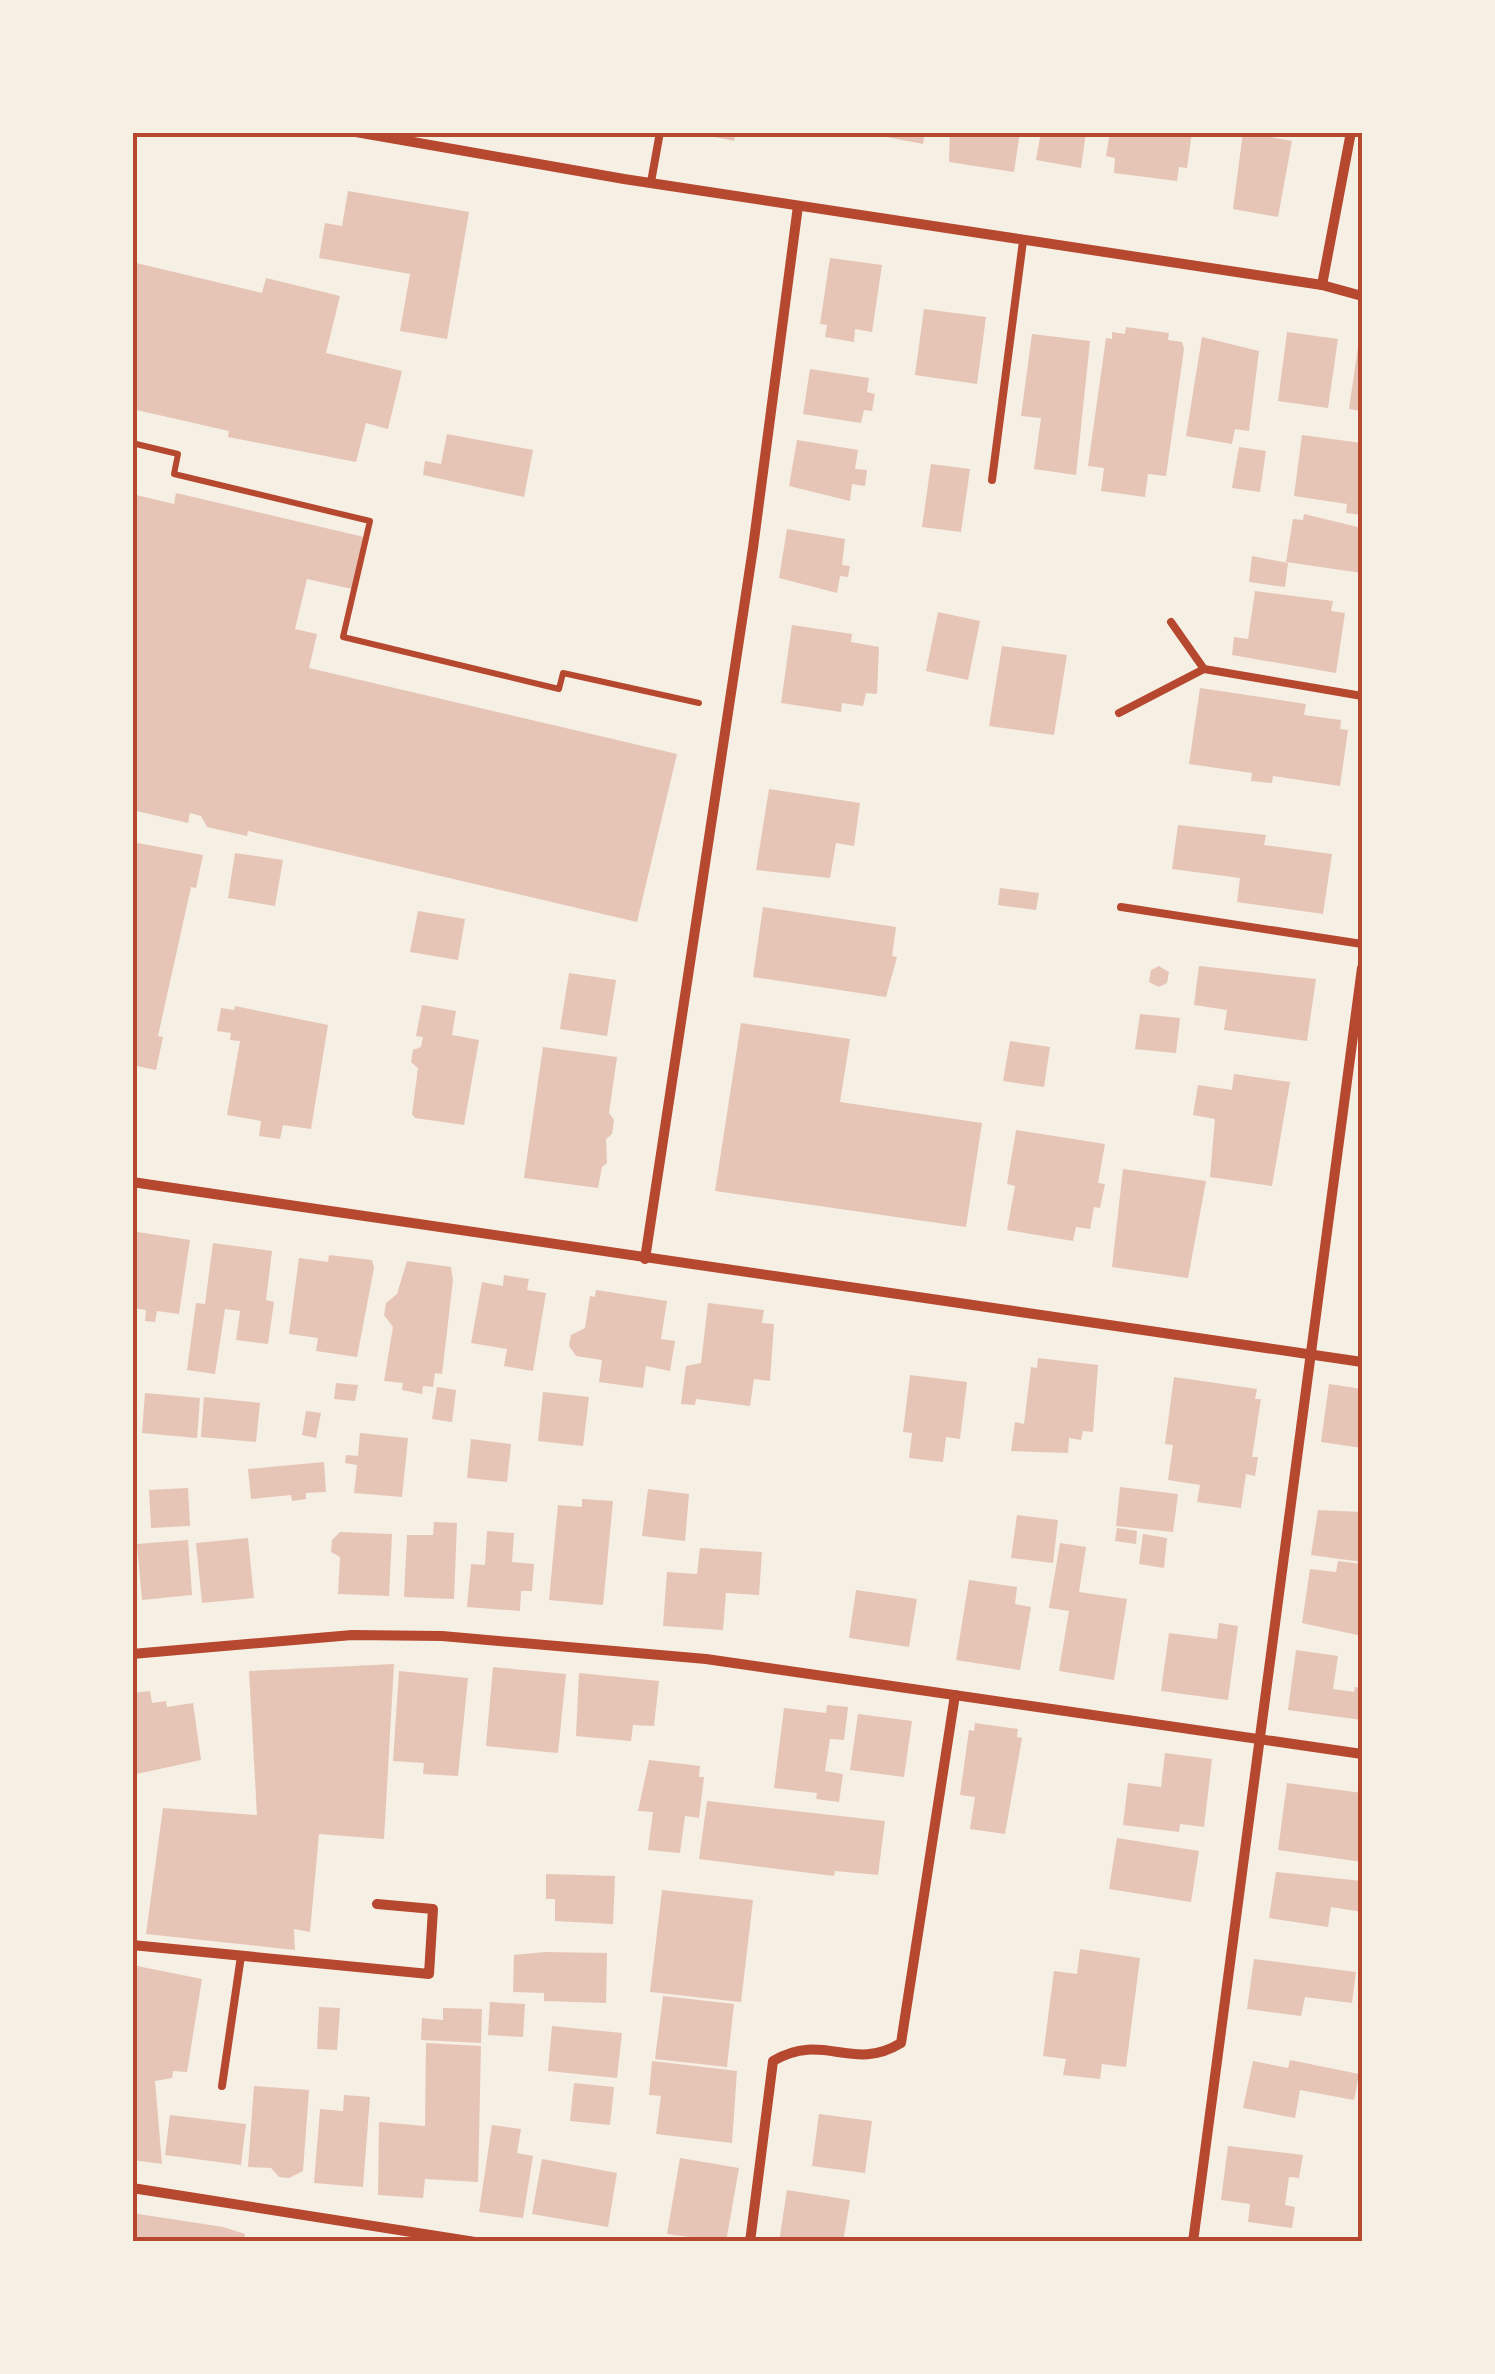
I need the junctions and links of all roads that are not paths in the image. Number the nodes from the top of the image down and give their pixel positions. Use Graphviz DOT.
graph roads {
  1 [pos="356,132"];
  2 [pos="660,132"];
  3 [pos="1351,132"];
  4 [pos="652,182"];
  5 [pos="798,206"];
  6 [pos="1023,241"];
  7 [pos="1322,285"];
  8 [pos="1362,296"];
  9 [pos="992,480"];
  10 [pos="1171,622"];
  11 [pos="1204,669"];
  12 [pos="1362,696"];
  13 [pos="1119,713"];
  14 [pos="1121,907"];
  15 [pos="1362,944"];
  16 [pos="1362,968"];
  17 [pos="132,1182"];
  18 [pos="645,1259"];
  19 [pos="1309,1354"];
  20 [pos="1362,1362"];
  21 [pos="132,1654"];
  22 [pos="955,1695"];
  23 [pos="1258,1740"];
  24 [pos="1362,1754"];
  25 [pos="377,1904"];
  26 [pos="132,1945"];
  27 [pos="241,1956"];
  28 [pos="222,2086"];
  29 [pos="132,2188"];
  30 [pos="475,2242"];
  31 [pos="750,2242"];
  32 [pos="1193,2242"];
  1 -- 4 [label="street"];
  2 -- 4 [label="lane"];
  3 -- 7 [label="street"];
  4 -- 5 [label="street"];
  5 -- 6 [label="street"];
  5 -- 18 [label="street"];
  6 -- 7 [label="street"];
  6 -- 9 [label="lane"];
  7 -- 8 [label="street"];
  10 -- 11 [label="lane"];
  11 -- 12 [label="lane"];
  11 -- 13 [label="lane"];
  14 -- 15 [label="lane"];
  16 -- 19 [label="street"];
  17 -- 18 [label="street"];
  18 -- 19 [label="street"];
  19 -- 20 [label="street"];
  19 -- 23 [label="street"];
  21 -- 22 [label="street"];
  22 -- 23 [label="street"];
  22 -- 31 [label="street"];
  23 -- 24 [label="street"];
  23 -- 32 [label="street"];
  25 -- 27 [label="street"];
  26 -- 27 [label="street"];
  27 -- 28 [label="lane"];
  29 -- 30 [label="street"];
}
